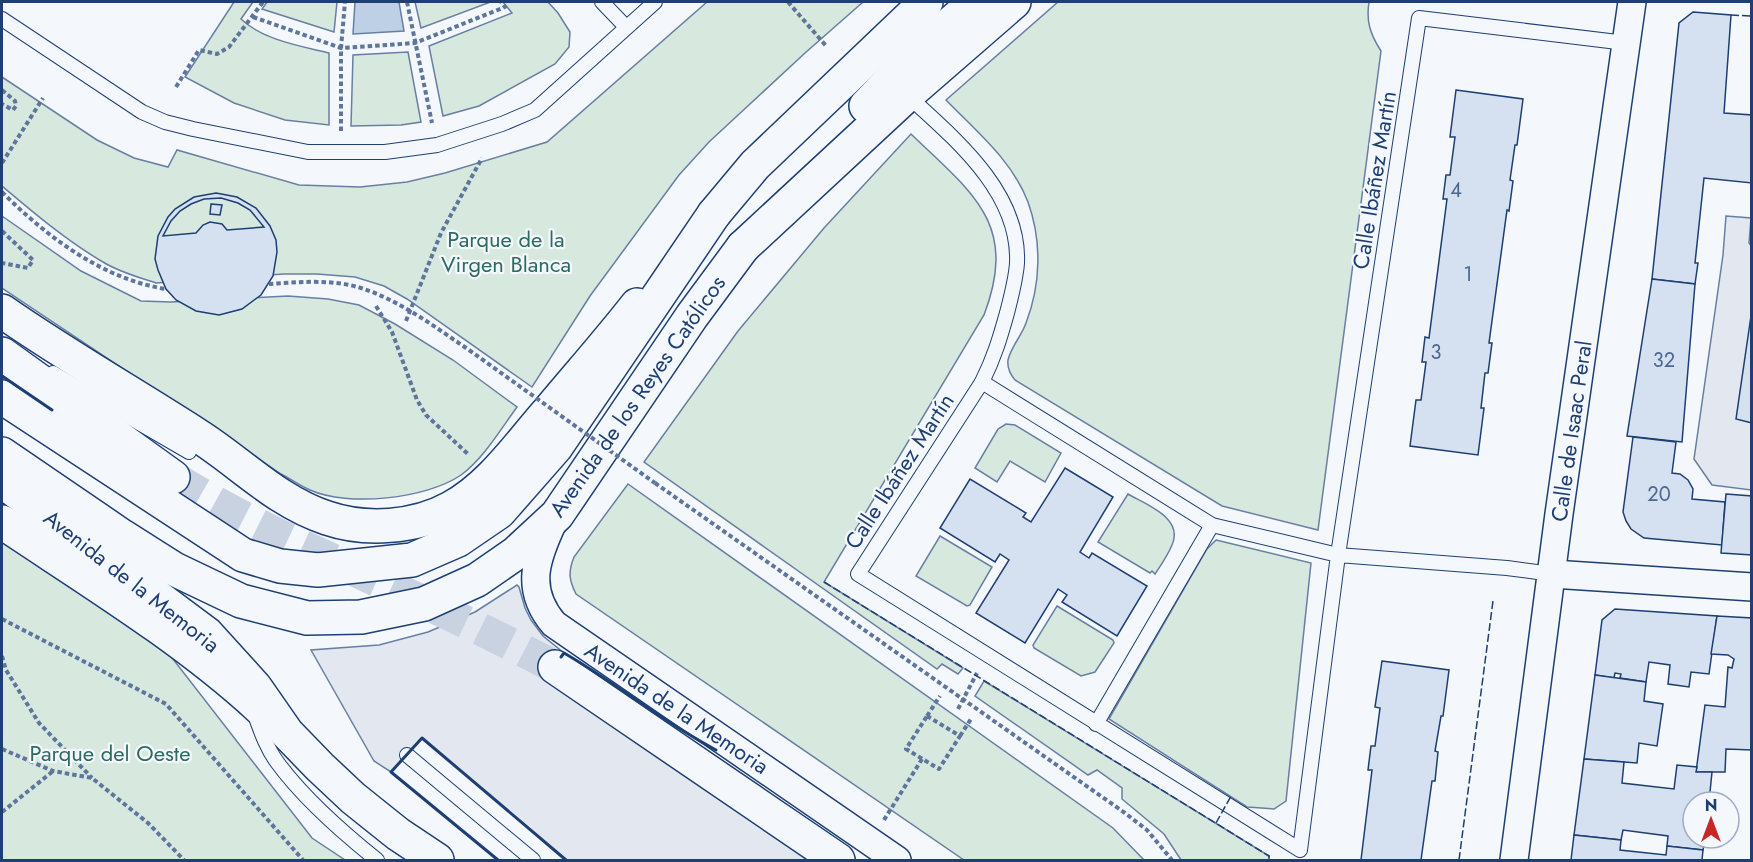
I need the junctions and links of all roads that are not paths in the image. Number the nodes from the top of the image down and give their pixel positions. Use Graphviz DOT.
graph roads {
  1 [pos="602,2"];
  2 [pos="655,2"];
  3 [pos="926,2"];
  4 [pos="975,2"];
  5 [pos="1014,2"];
  6 [pos="1632,2"];
  7 [pos="2,20"];
  8 [pos="626,27"];
  9 [pos="1626,43"];
  10 [pos="907,95"];
  11 [pos="714,214"];
  12 [pos="743,247"];
  13 [pos="2,311"];
  14 [pos="2,338"];
  15 [pos="2,354"];
  16 [pos="982,382"];
  17 [pos="2,397"];
  18 [pos="2,454"];
  19 [pos="181,465"];
  20 [pos="2,481"];
  21 [pos="557,515"];
  22 [pos="2,522"];
  23 [pos="1212,525"];
  24 [pos="1338,555"];
  25 [pos="1552,574"];
  26 [pos="1752,587"];
  27 [pos="234,662"];
  28 [pos="555,667"];
  29 [pos="248,697"];
  30 [pos="1096,724"];
  31 [pos="287,733"];
  32 [pos="407,755"];
  33 [pos="377,861"];
  34 [pos="437,861"];
  35 [pos="533,861"];
  36 [pos="838,861"];
  37 [pos="897,861"];
  38 [pos="1514,861"];
  1 -- 8 [label="lane"];
  2 -- 8 [label="lane"];
  3 -- 11 [label="main road, Avenida de los Reyes Católicos"];
  4 -- 12 [label="main road, Avenida de los Reyes Católicos"];
  5 -- 10 [label="main road"];
  6 -- 9 [label="street, Calle de Isaac Peral"];
  7 -- 8 [label="lane"];
  9 -- 24 [label="lane, Calle Ibáñez Martín"];
  9 -- 25 [label="street, Calle de Isaac Peral"];
  10 -- 12 [label="main road"];
  10 -- 16 [label="lane"];
  11 -- 13 [label="main road"];
  11 -- 17 [label="main road, Avenida de los Reyes Católicos"];
  12 -- 21 [label="main road, Avenida de los Reyes Católicos"];
  14 -- 19 [label="lane"];
  15 -- 19 [label="main road"];
  16 -- 23 [label="lane, Calle Ibáñez Martín"];
  16 -- 30 [label="lane, Calle Ibáñez Martín"];
  18 -- 21 [label="main road, Avenida de los Reyes Católicos"];
  20 -- 27 [label="main road, Avenida de la Memoria"];
  21 -- 37 [label="street, Avenida de la Memoria"];
  22 -- 29 [label="main road"];
  23 -- 24 [label="lane, Calle Ibáñez Martín"];
  23 -- 30 [label="lane"];
  24 -- 25 [label="lane"];
  24 -- 30 [label="lane, Calle Ibáñez Martín"];
  25 -- 26 [label="street"];
  25 -- 38 [label="street, Calle de Isaac Peral"];
  27 -- 29 [label="lane"];
  27 -- 31 [label="main road, Avenida de la Memoria"];
  28 -- 36 [label="main road, Avenida de la Memoria"];
  29 -- 31 [label="main road"];
  29 -- 33 [label="lane"];
  31 -- 34 [label="main road, Avenida de la Memoria"];
  32 -- 35 [label="lane"];
}
